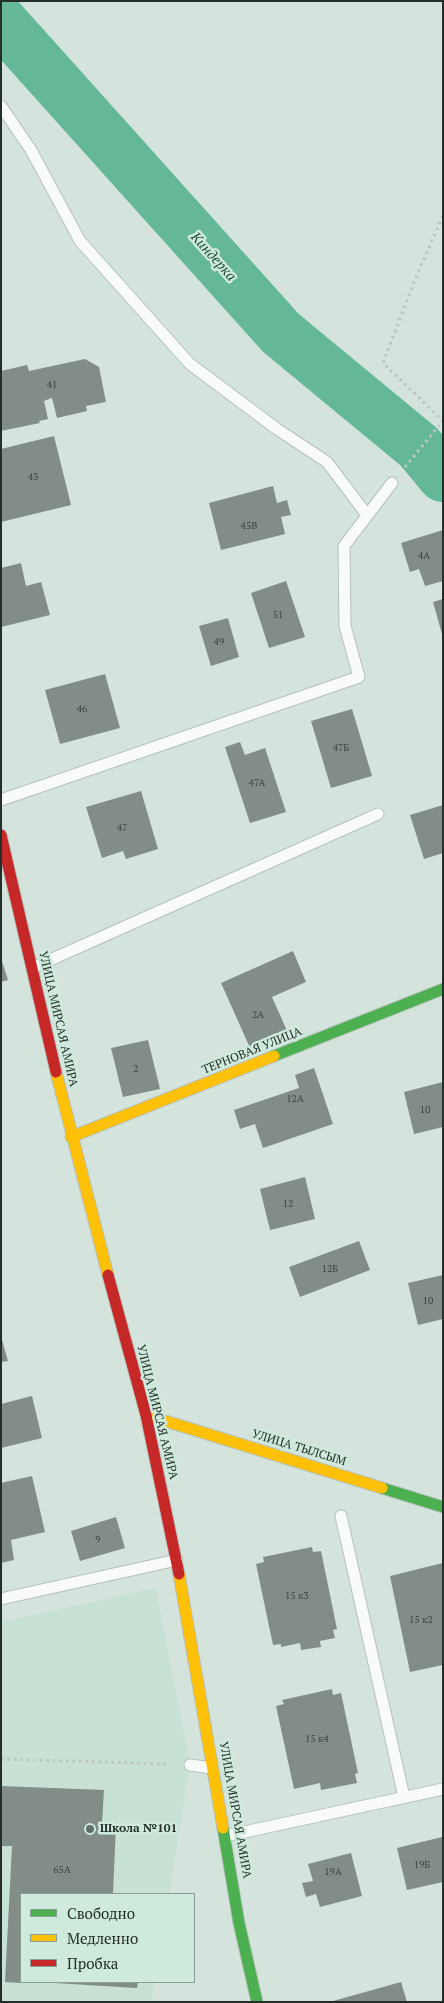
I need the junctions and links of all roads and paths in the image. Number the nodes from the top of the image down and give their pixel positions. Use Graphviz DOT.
graph roads {
  1 [pos="1,106"];
  2 [pos="443,216"];
  3 [pos="443,421"];
  4 [pos="392,483"];
  5 [pos="367,515"];
  6 [pos="1,800"];
  7 [pos="378,814"];
  8 [pos="1,835"];
  9 [pos="32,968"];
  10 [pos="443,989"];
  11 [pos="71,1137"];
  12 [pos="146,1416"];
  13 [pos="443,1507"];
  14 [pos="341,1516"];
  15 [pos="177,1560"];
  16 [pos="1,1599"];
  17 [pos="1,1758"];
  18 [pos="190,1765"];
  19 [pos="214,1768"];
  20 [pos="443,1789"];
  21 [pos="404,1798"];
  22 [pos="226,1836"];
  23 [pos="257,2002"];
  1 -- 5 [label="lane"];
  2 -- 3 [label="path"];
  3 -- 4 [label="path"];
  4 -- 5 [label="lane"];
  5 -- 6 [label="lane"];
  7 -- 9 [label="lane"];
  8 -- 9 [label="street, УЛИЦА МИРСАЯ АМИРА"];
  9 -- 11 [label="street, УЛИЦА МИРСАЯ АМИРА"];
  10 -- 11 [label="street, ТЕРНОВАЯ УЛИЦА"];
  11 -- 12 [label="street, УЛИЦА МИРСАЯ АМИРА"];
  12 -- 13 [label="street, УЛИЦА ТЫЛСЫМ"];
  12 -- 15 [label="street, УЛИЦА МИРСАЯ АМИРА"];
  14 -- 21 [label="lane"];
  15 -- 16 [label="lane"];
  15 -- 19 [label="street, УЛИЦА МИРСАЯ АМИРА"];
  17 -- 18 [label="path"];
  18 -- 19 [label="lane"];
  19 -- 22 [label="street, УЛИЦА МИРСАЯ АМИРА"];
  20 -- 21 [label="lane"];
  21 -- 22 [label="lane"];
  22 -- 23 [label="street, УЛИЦА МИРСАЯ АМИРА"];
}
